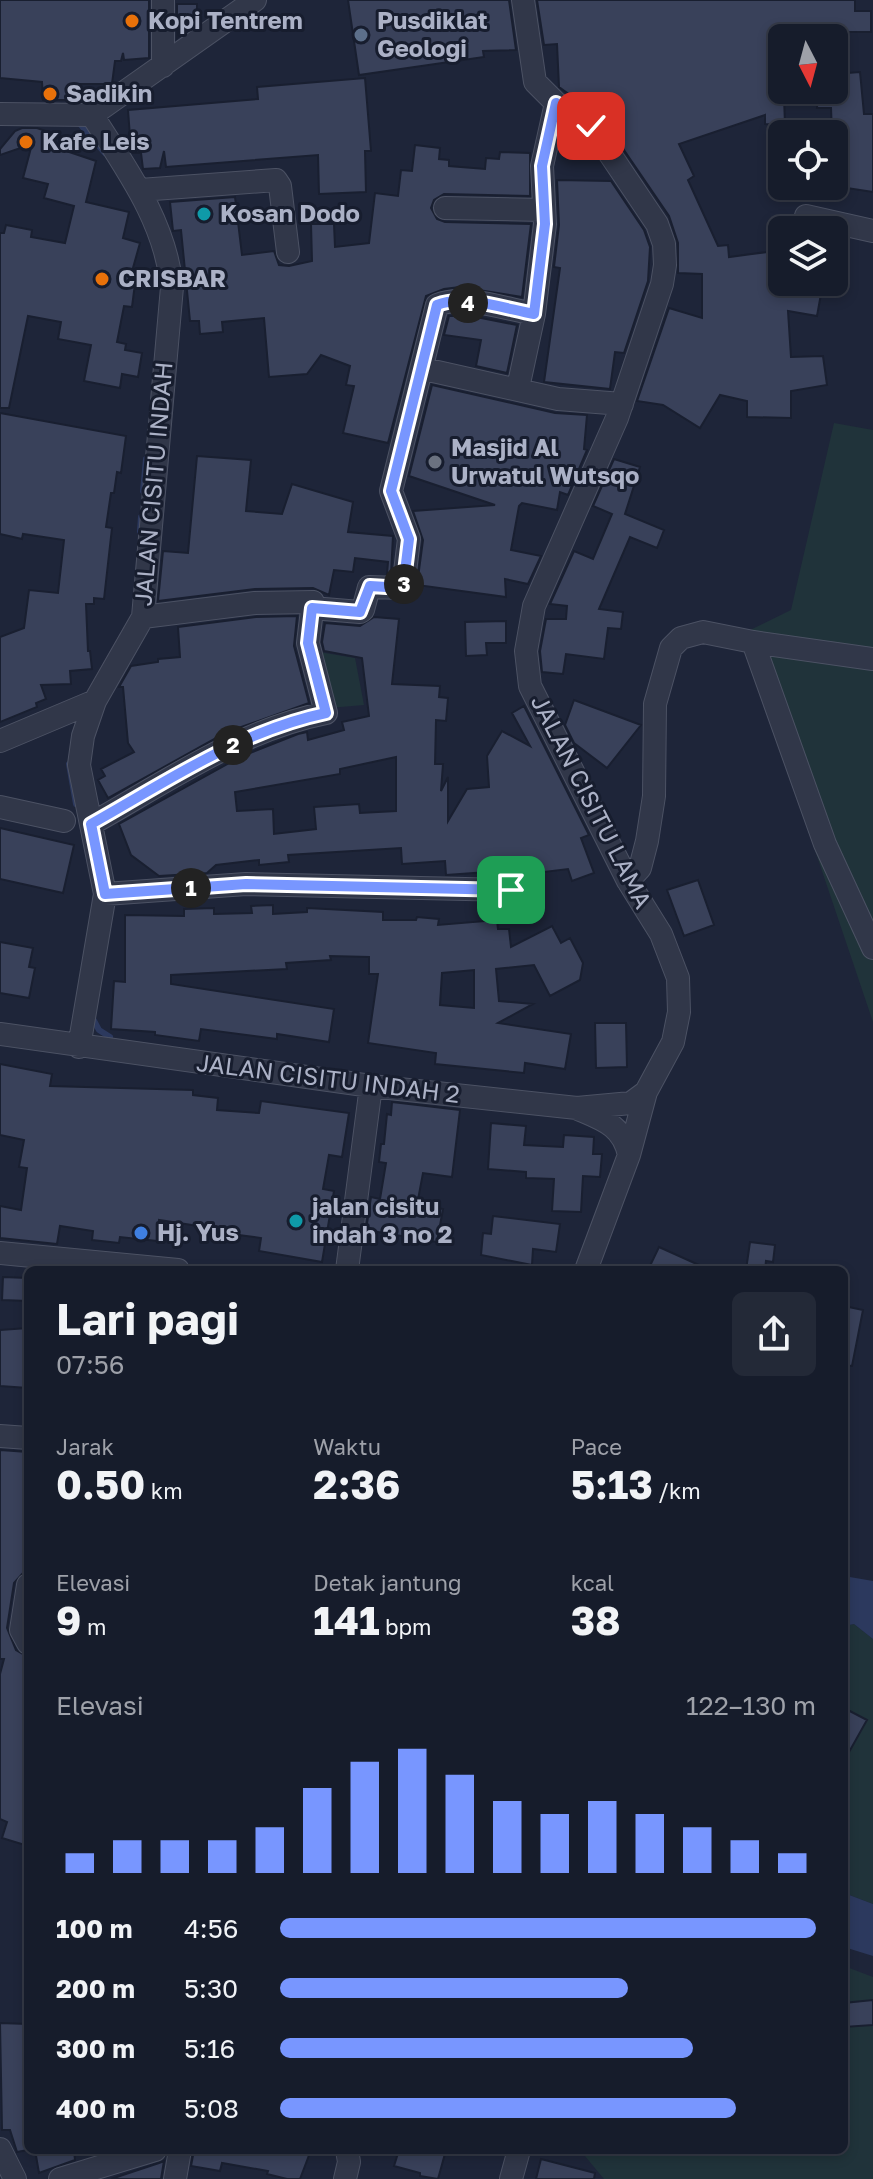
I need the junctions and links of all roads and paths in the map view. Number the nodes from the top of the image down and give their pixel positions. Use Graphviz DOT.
graph roads {
  1 [pos="163,0"];
  2 [pos="255,0"];
  3 [pos="523,0"];
  4 [pos="163,66"];
  5 [pos="556,103"];
  6 [pos="0,114"];
  7 [pos="92,115"];
  8 [pos="140,190"];
  9 [pos="445,208"];
  10 [pos="543,210"];
  11 [pos="848,225"];
  12 [pos="873,231"];
  13 [pos="288,252"];
  14 [pos="534,314"];
  15 [pos="424,369"];
  16 [pos="518,388"];
  17 [pos="622,404"];
  18 [pos="313,605"];
  19 [pos="143,617"];
  20 [pos="753,642"];
  21 [pos="873,659"];
  22 [pos="95,701"];
  23 [pos="0,741"];
  24 [pos="0,807"];
  25 [pos="64,821"];
  26 [pos="91,824"];
  27 [pos="628,881"];
  28 [pos="511,890"];
  29 [pos="105,894"];
  30 [pos="873,948"];
  31 [pos="0,1034"];
  32 [pos="79,1047"];
  33 [pos="371,1086"];
  34 [pos="646,1092"];
  35 [pos="577,1108"];
  36 [pos="629,1155"];
  37 [pos="0,1253"];
  38 [pos="136,1266"];
  39 [pos="348,1266"];
  40 [pos="587,1266"];
  41 [pos="0,1436"];
  42 [pos="24,1438"];
  43 [pos="24,1611"];
  44 [pos="24,1636"];
  45 [pos="0,2149"];
  46 [pos="142,2154"];
  47 [pos="179,2154"];
  48 [pos="348,2154"];
  49 [pos="518,2154"];
  50 [pos="15,2179"];
  51 [pos="60,2179"];
  52 [pos="175,2179"];
  53 [pos="345,2179"];
  54 [pos="511,2179"];
  1 -- 4 [label="street"];
  2 -- 4 [label="street"];
  3 -- 5 [label="street, JALAN CISITU LAMA"];
  4 -- 7 [label="street"];
  5 -- 10 [label="street"];
  5 -- 17 [label="street, JALAN CISITU LAMA"];
  6 -- 7 [label="street"];
  7 -- 8 [label="street, JALAN CISITU INDAH"];
  8 -- 13 [label="street"];
  8 -- 19 [label="street, JALAN CISITU INDAH"];
  9 -- 10 [label="street"];
  10 -- 14 [label="street"];
  11 -- 12 [label="street"];
  14 -- 15 [label="street"];
  14 -- 16 [label="street"];
  15 -- 16 [label="street"];
  15 -- 18 [label="street"];
  16 -- 17 [label="street"];
  17 -- 27 [label="street, JALAN CISITU LAMA"];
  18 -- 19 [label="street"];
  18 -- 26 [label="street"];
  19 -- 22 [label="street, JALAN CISITU INDAH"];
  20 -- 21 [label="street"];
  20 -- 27 [label="street"];
  20 -- 30 [label="street"];
  22 -- 23 [label="street"];
  22 -- 26 [label="street, JALAN CISITU INDAH"];
  24 -- 25 [label="street"];
  26 -- 29 [label="street, JALAN CISITU INDAH"];
  27 -- 34 [label="street, JALAN CISITU LAMA"];
  28 -- 29 [label="street"];
  29 -- 32 [label="street, JALAN CISITU INDAH"];
  31 -- 32 [label="street, JALAN CISITU INDAH 2"];
  32 -- 33 [label="street, JALAN CISITU INDAH 2"];
  33 -- 35 [label="street, JALAN CISITU INDAH 2"];
  33 -- 39 [label="street"];
  34 -- 35 [label="street"];
  34 -- 36 [label="street, JALAN CISITU LAMA"];
  35 -- 36 [label="street"];
  36 -- 40 [label="street, JALAN CISITU LAMA"];
  37 -- 38 [label="street"];
  41 -- 42 [label="street"];
  43 -- 44 [label="street"];
  45 -- 50 [label="street"];
  46 -- 51 [label="street"];
  47 -- 52 [label="street"];
  48 -- 53 [label="street"];
  49 -- 54 [label="street"];
}
